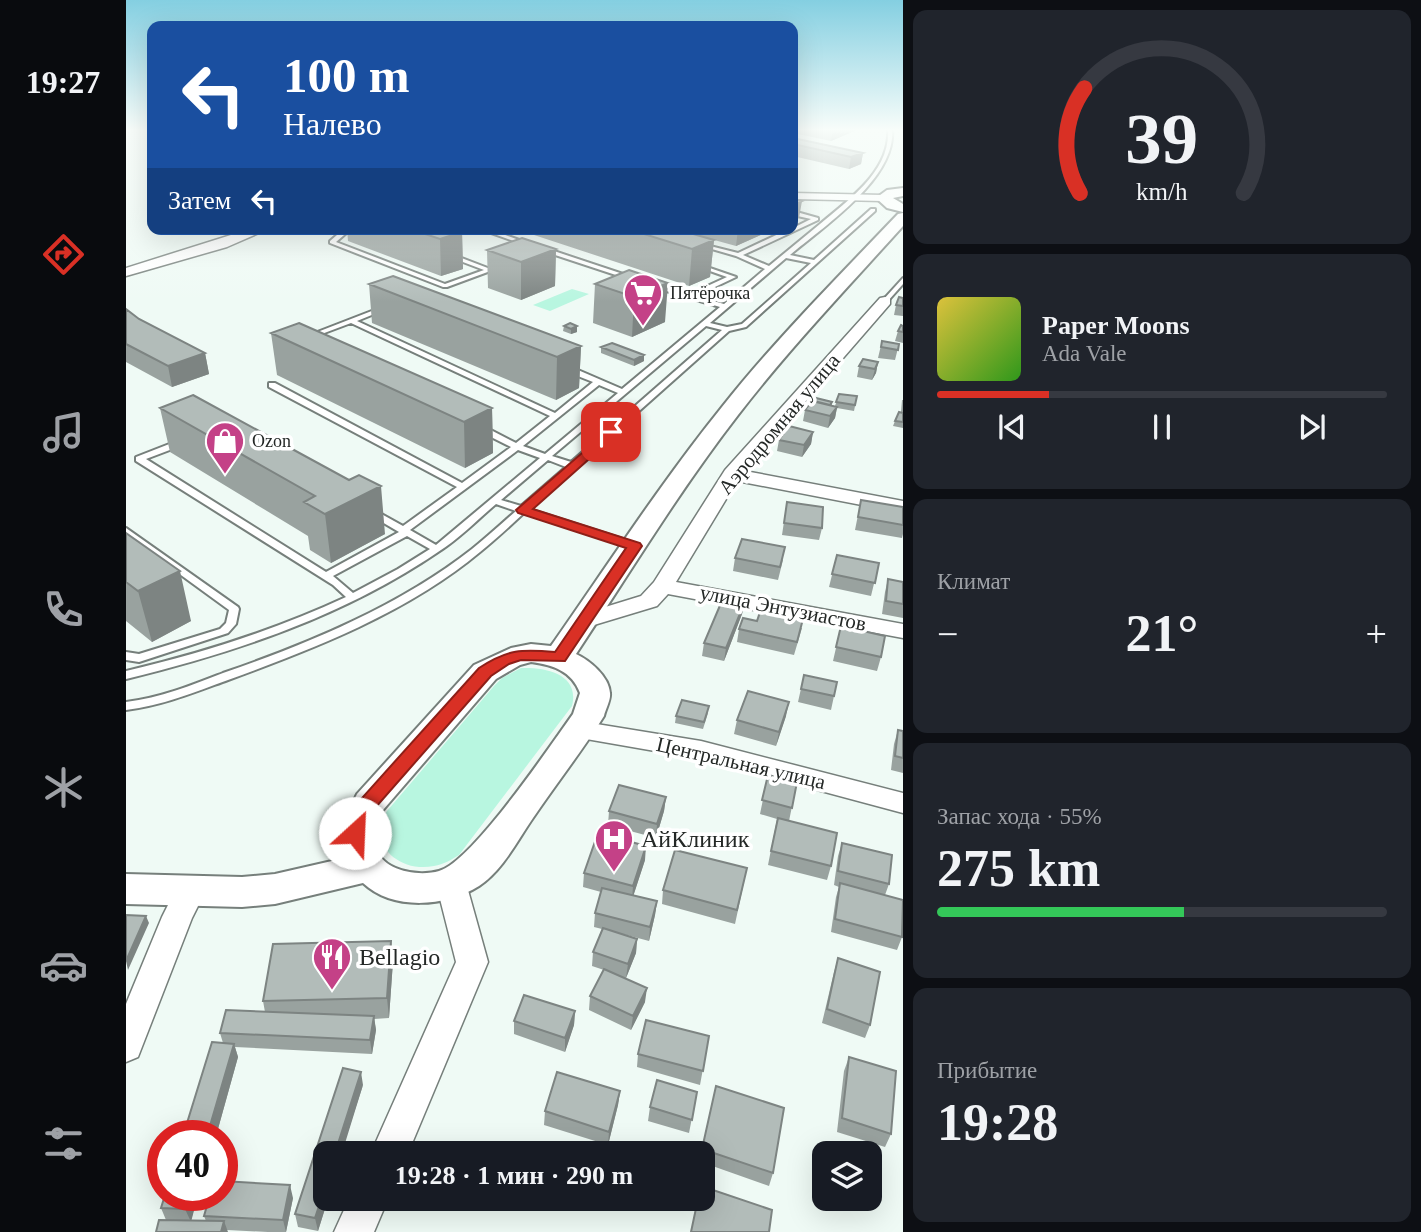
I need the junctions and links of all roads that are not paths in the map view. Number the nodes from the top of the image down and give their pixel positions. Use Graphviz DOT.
graph roads {
  1 [pos="865,186"];
  2 [pos="903,192"];
  3 [pos="798,196"];
  4 [pos="855,197"];
  5 [pos="883,198"];
  6 [pos="903,208"];
  7 [pos="873,210"];
  8 [pos="798,214"];
  9 [pos="903,217"];
  10 [pos="810,222"];
  11 [pos="823,224"];
  12 [pos="798,228"];
  13 [pos="246,235"];
  14 [pos="341,235"];
  15 [pos="501,235"];
  16 [pos="686,235"];
  17 [pos="782,235"];
  18 [pos="674,237"];
  19 [pos="438,251"];
  20 [pos="741,254"];
  21 [pos="785,256"];
  22 [pos="815,262"];
  23 [pos="695,265"];
  24 [pos="770,269"];
  25 [pos="126,272"];
  26 [pos="636,280"];
  27 [pos="903,280"];
  28 [pos="650,284"];
  29 [pos="689,297"];
  30 [pos="884,300"];
  31 [pos="396,304"];
  32 [pos="726,307"];
  33 [pos="351,321"];
  34 [pos="705,324"];
  35 [pos="727,329"];
  36 [pos="319,344"];
  37 [pos="559,366"];
  38 [pos="598,382"];
  39 [pos="272,385"];
  40 [pos="624,393"];
  41 [pos="555,416"];
  42 [pos="467,422"];
  43 [pos="186,440"];
  44 [pos="516,447"];
  45 [pos="547,458"];
  46 [pos="572,466"];
  47 [pos="732,474"];
  48 [pos="463,487"];
  49 [pos="496,501"];
  50 [pos="903,508"];
  51 [pos="523,510"];
  52 [pos="369,511"];
  53 [pos="126,531"];
  54 [pos="405,531"];
  55 [pos="635,546"];
  56 [pos="437,550"];
  57 [pos="326,576"];
  58 [pos="663,586"];
  59 [pos="354,598"];
  60 [pos="584,621"];
  61 [pos="903,631"];
  62 [pos="126,656"];
  63 [pos="559,657"];
  64 [pos="126,675"];
  65 [pos="126,706"];
  66 [pos="578,730"];
  67 [pos="903,803"];
  68 [pos="369,867"];
  69 [pos="451,883"];
  70 [pos="126,889"];
  71 [pos="191,890"];
  72 [pos="126,1046"];
  73 [pos="394,1141"];
  74 [pos="364,1211"];
  75 [pos="354,1232"];
  1 -- 4 [label="lane"];
  2 -- 5 [label="street"];
  3 -- 4 [label="street"];
  4 -- 5 [label="street"];
  4 -- 11 [label="lane"];
  5 -- 6 [label="street"];
  7 -- 22 [label="lane"];
  8 -- 10 [label="lane"];
  9 -- 55 [label="street"];
  10 -- 11 [label="lane"];
  10 -- 12 [label="lane"];
  11 -- 21 [label="lane"];
  13 -- 25 [label="street"];
  14 -- 19 [label="lane"];
  15 -- 26 [label="lane"];
  16 -- 20 [label="lane"];
  17 -- 20 [label="lane"];
  18 -- 20 [label="lane"];
  20 -- 24 [label="lane"];
  21 -- 22 [label="lane"];
  21 -- 24 [label="lane"];
  22 -- 35 [label="lane"];
  23 -- 29 [label="lane"];
  24 -- 32 [label="lane"];
  27 -- 30 [label="lane"];
  28 -- 29 [label="lane"];
  29 -- 32 [label="lane"];
  30 -- 47 [label="street, Аэродромная улица"];
  31 -- 33 [label="lane"];
  32 -- 34 [label="lane"];
  33 -- 36 [label="lane"];
  33 -- 41 [label="lane"];
  34 -- 35 [label="lane"];
  34 -- 40 [label="lane"];
  35 -- 46 [label="lane"];
  37 -- 38 [label="lane"];
  38 -- 40 [label="lane"];
  38 -- 41 [label="lane"];
  39 -- 48 [label="lane"];
  40 -- 45 [label="lane"];
  41 -- 44 [label="lane"];
  42 -- 44 [label="lane"];
  43 -- 57 [label="lane"];
  44 -- 45 [label="lane"];
  44 -- 48 [label="lane"];
  45 -- 46 [label="lane"];
  45 -- 49 [label="lane"];
  46 -- 51 [label="lane"];
  47 -- 50 [label="street"];
  47 -- 58 [label="street, Аэродромная улица"];
  48 -- 54 [label="lane"];
  49 -- 51 [label="lane"];
  49 -- 56 [label="lane"];
  51 -- 55 [label="lane"];
  51 -- 65 [label="lane"];
  52 -- 54 [label="lane"];
  53 -- 62 [label="lane"];
  54 -- 56 [label="lane"];
  54 -- 57 [label="lane"];
  55 -- 60 [label="street"];
  56 -- 59 [label="lane"];
  57 -- 59 [label="lane"];
  58 -- 60 [label="street, Аэродромная улица"];
  58 -- 61 [label="street, улица Энтузиастов"];
  59 -- 64 [label="lane"];
  60 -- 63 [label="street"];
  63 -- 66 [label="street"];
  63 -- 68 [label="street"];
  66 -- 67 [label="street, Центральная улица"];
  66 -- 69 [label="street"];
  68 -- 69 [label="street"];
  68 -- 71 [label="street"];
  69 -- 73 [label="street"];
  70 -- 71 [label="street"];
  71 -- 72 [label="street"];
  74 -- 75 [label="street"];
}
